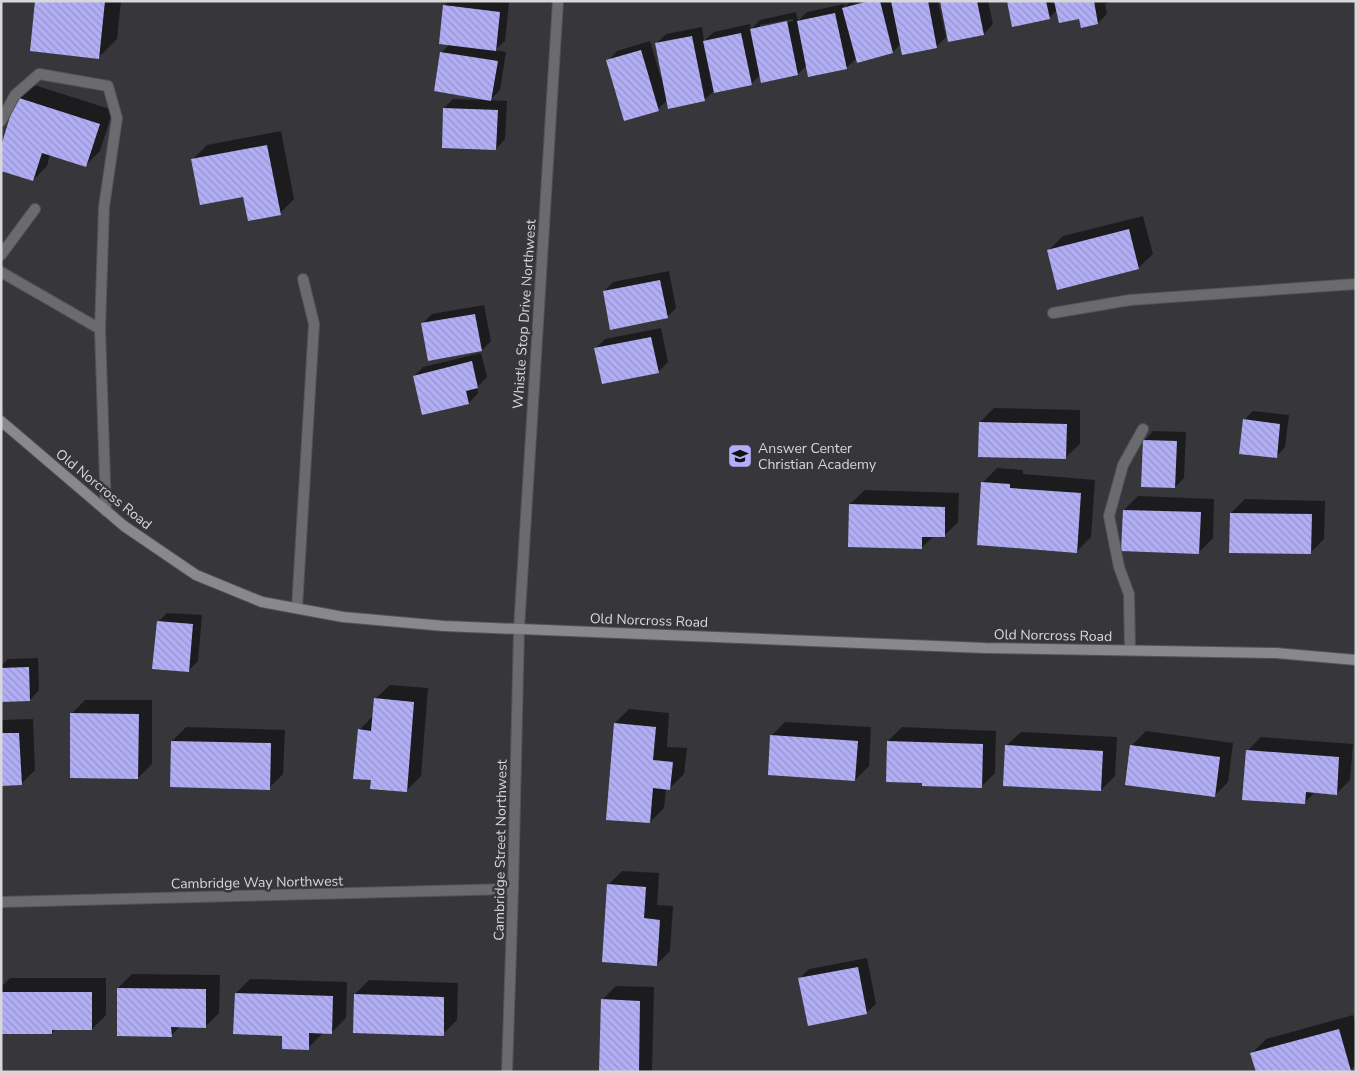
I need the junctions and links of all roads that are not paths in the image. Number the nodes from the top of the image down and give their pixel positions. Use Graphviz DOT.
graph roads {
  1 [pos="558,1"];
  2 [pos="1,121"];
  3 [pos="35,209"];
  4 [pos="1,255"];
  5 [pos="1,272"];
  6 [pos="303,278"];
  7 [pos="1356,284"];
  8 [pos="1053,313"];
  9 [pos="100,329"];
  10 [pos="1,420"];
  11 [pos="1143,429"];
  12 [pos="106,511"];
  13 [pos="297,608"];
  14 [pos="518,629"];
  15 [pos="1130,650"];
  16 [pos="1356,660"];
  17 [pos="513,889"];
  18 [pos="1,902"];
  19 [pos="507,1072"];
  1 -- 14 [label="street, Whistle Stop Drive Northwest"];
  2 -- 9 [label="street"];
  3 -- 4 [label="street"];
  5 -- 9 [label="street"];
  6 -- 13 [label="street"];
  7 -- 8 [label="street"];
  9 -- 12 [label="street"];
  10 -- 12 [label="street, Old Norcross Road"];
  11 -- 15 [label="street"];
  12 -- 13 [label="street, Old Norcross Road"];
  13 -- 14 [label="street, Old Norcross Road"];
  14 -- 15 [label="street, Old Norcross Road"];
  14 -- 17 [label="street, Cambridge Street Northwest"];
  15 -- 16 [label="street, Old Norcross Road"];
  17 -- 18 [label="street, Cambridge Way Northwest"];
  17 -- 19 [label="street, Cambridge Street Northwest"];
}
